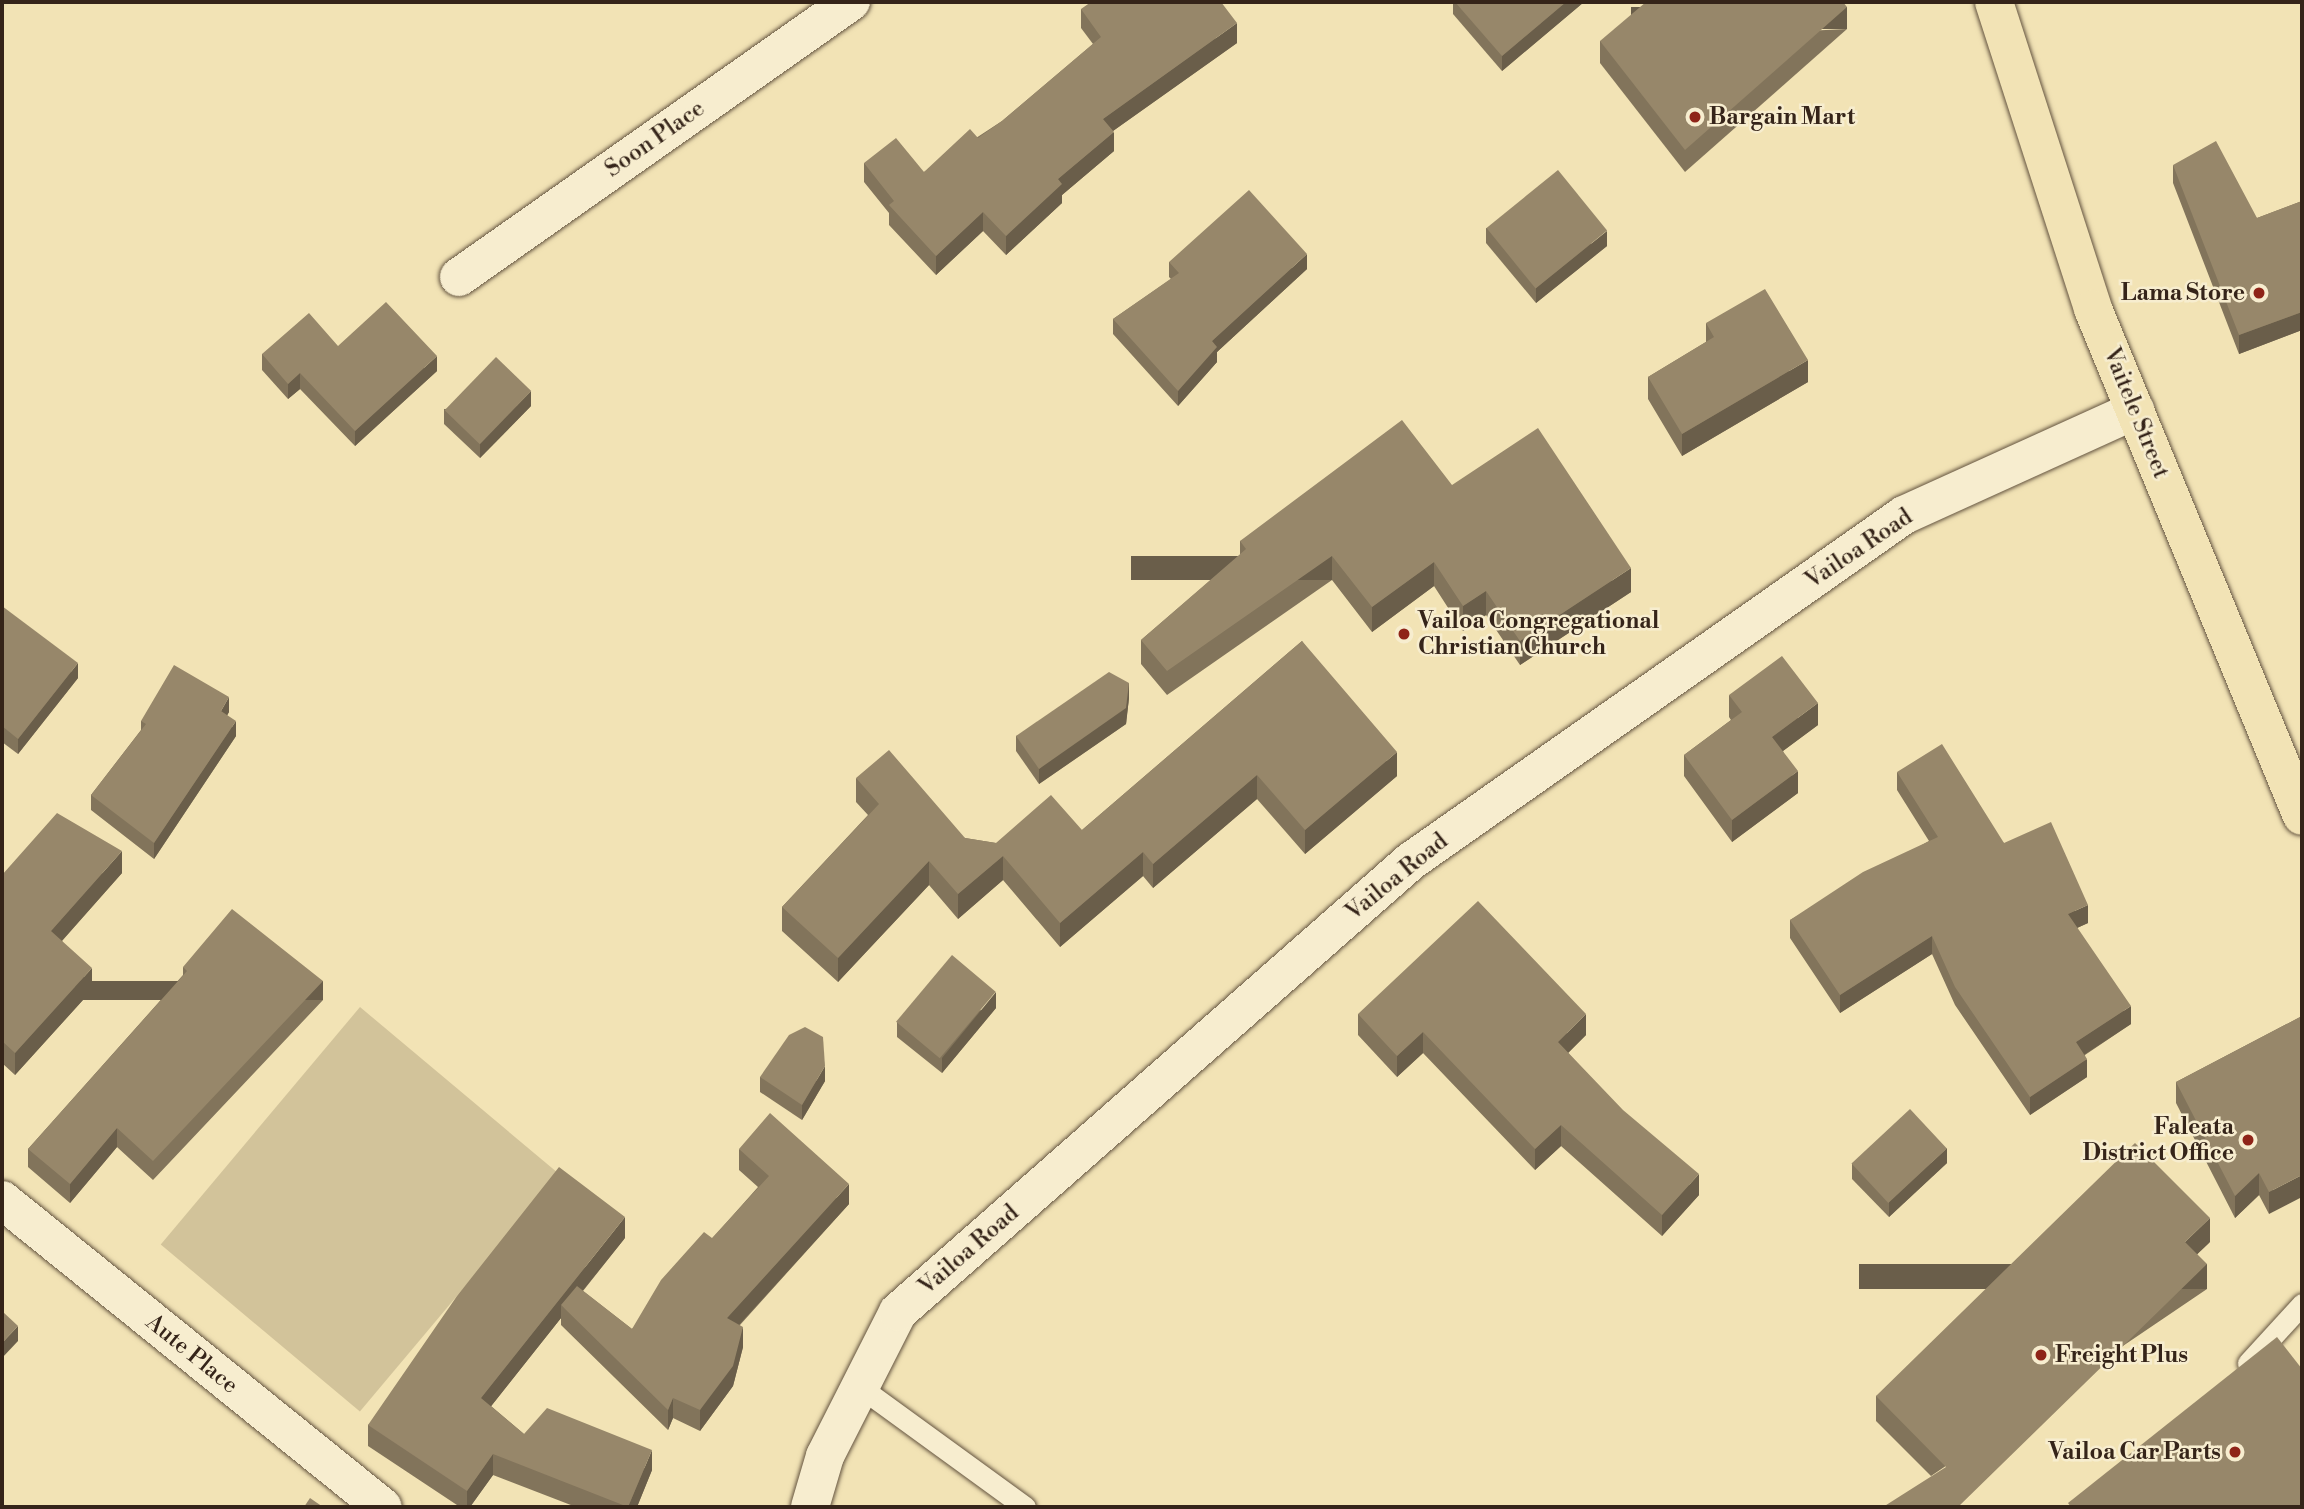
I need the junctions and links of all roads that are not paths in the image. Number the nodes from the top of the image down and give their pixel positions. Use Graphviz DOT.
graph roads {
  1 [pos="851,2"];
  2 [pos="1994,2"];
  3 [pos="459,277"];
  4 [pos="2134,410"];
  5 [pos="2302,816"];
  6 [pos="2,1200"];
  7 [pos="2302,1304"];
  8 [pos="2226,1382"];
  9 [pos="860,1387"];
  10 [pos="382,1507"];
  11 [pos="810,1507"];
  12 [pos="1025,1507"];
  1 -- 3 [label="main road, Soon Place"];
  2 -- 4 [label="main road, Vaitele Street"];
  4 -- 5 [label="main road, Vaitele Street"];
  4 -- 9 [label="main road, Vailoa Road"];
  6 -- 10 [label="main road, Aute Place"];
  7 -- 8 [label="lane"];
  9 -- 11 [label="main road, Vailoa Road"];
  9 -- 12 [label="lane"];
}
